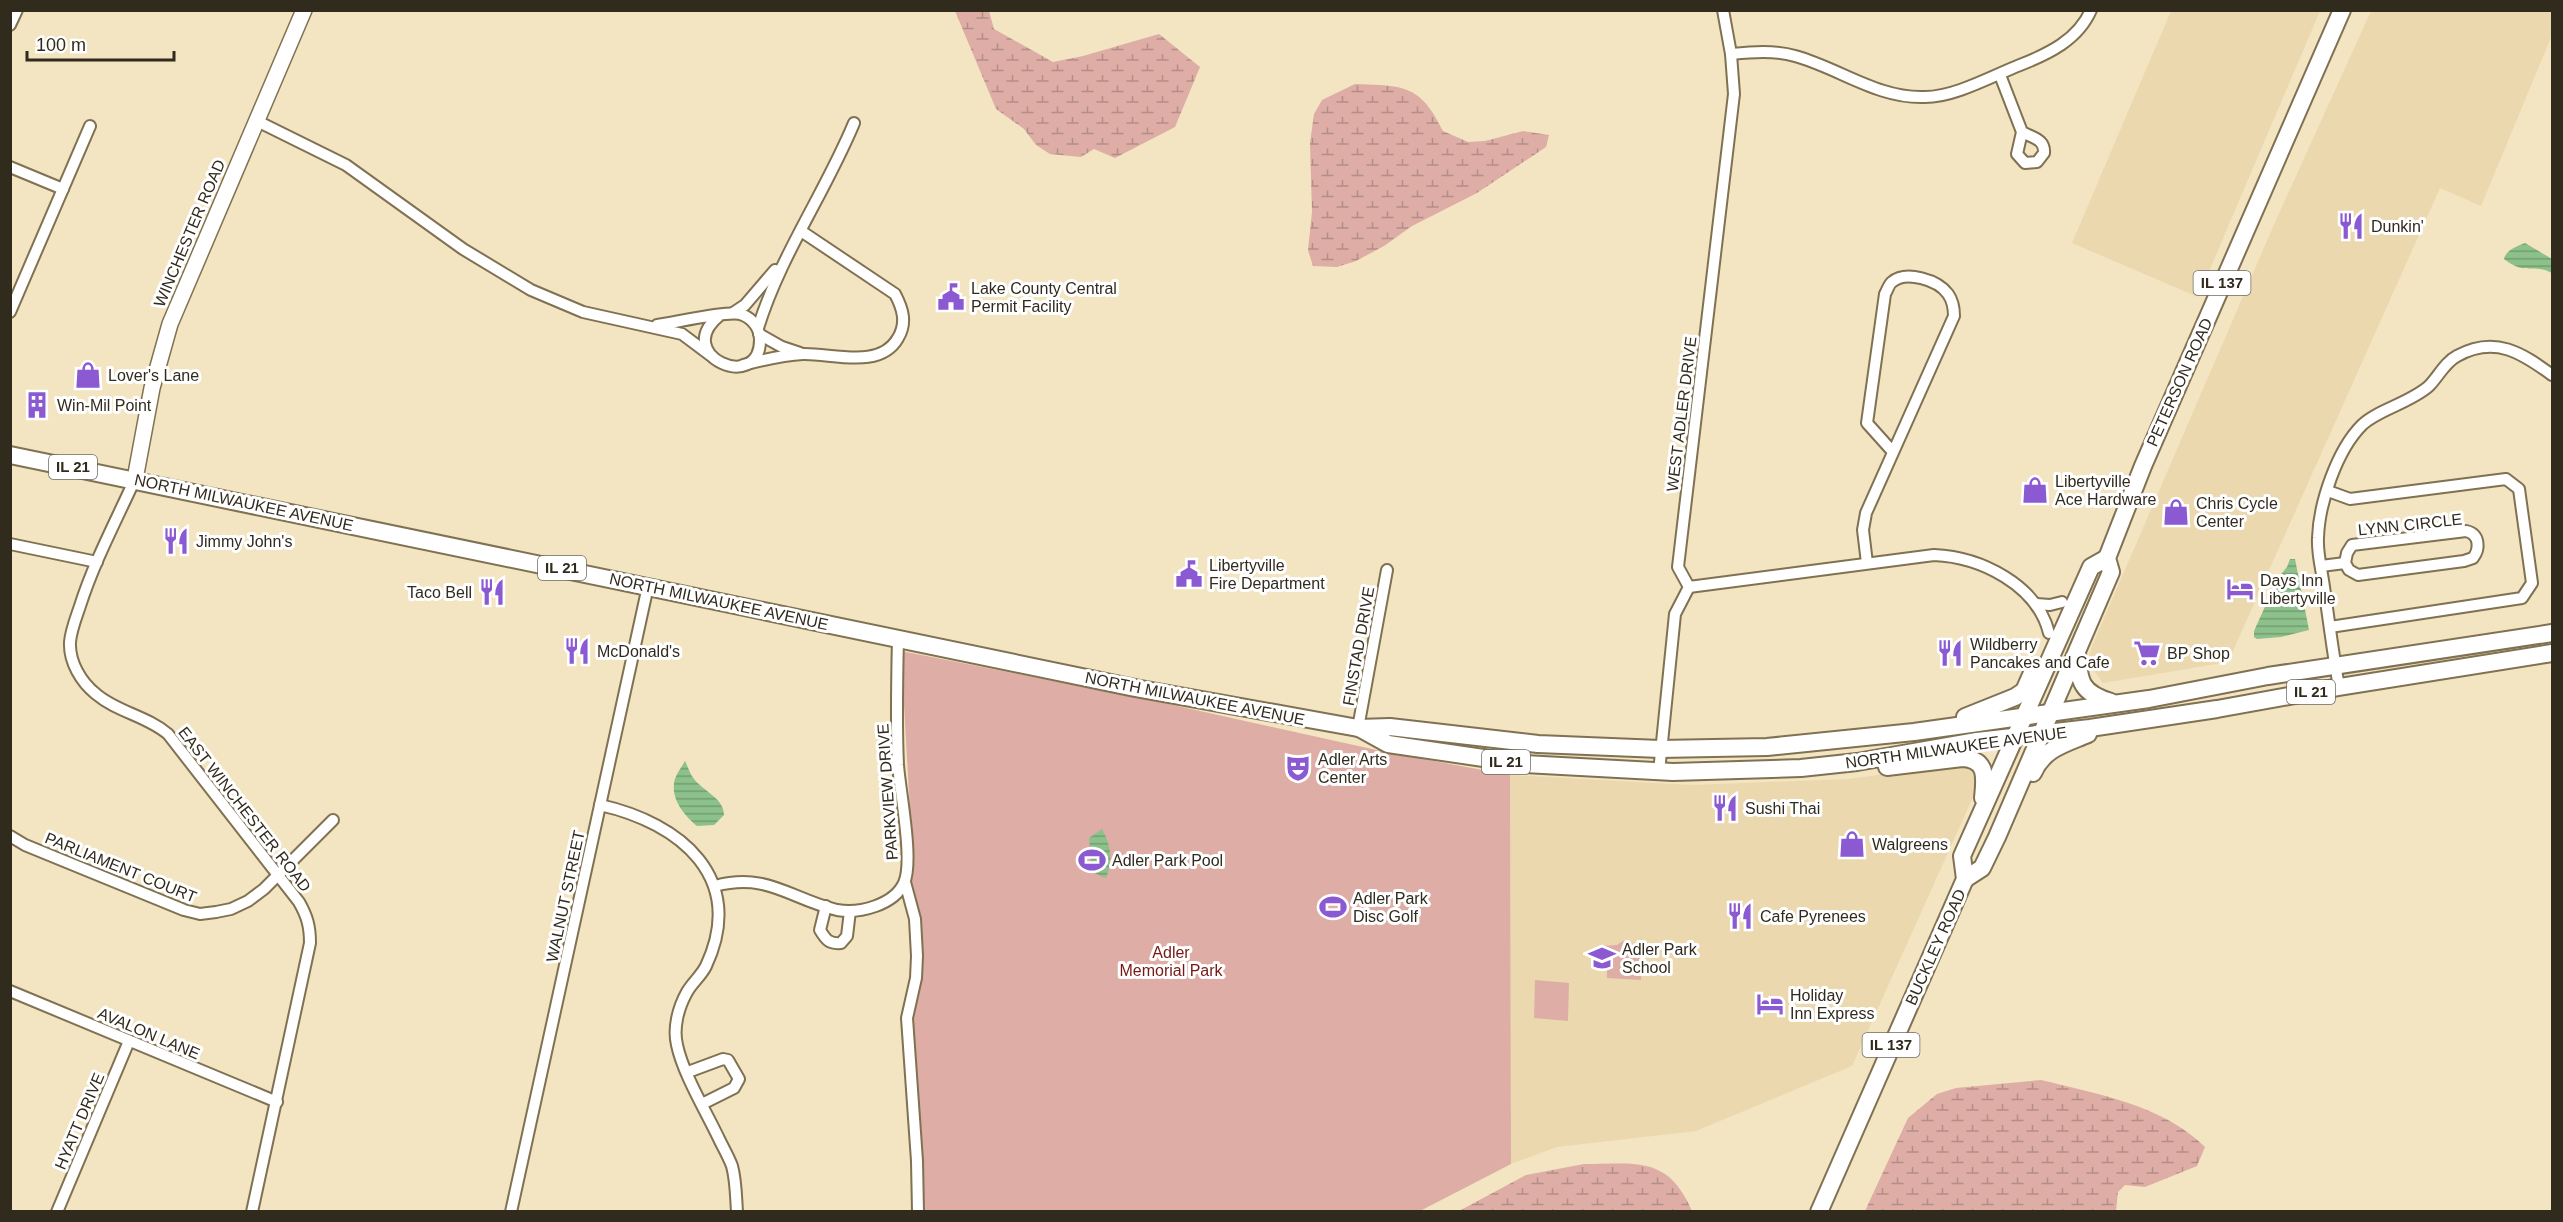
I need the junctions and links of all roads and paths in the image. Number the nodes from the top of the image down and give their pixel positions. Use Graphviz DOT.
graph roads {
  1 [pos="17,10"];
  2 [pos="304,10"];
  3 [pos="1724,10"];
  4 [pos="2091,10"];
  5 [pos="2342,10"];
  6 [pos="10,25"];
  7 [pos="1731,54"];
  8 [pos="2000,75"];
  9 [pos="257,121"];
  10 [pos="854,123"];
  11 [pos="90,126"];
  12 [pos="2022,132"];
  13 [pos="10,167"];
  14 [pos="63,189"];
  15 [pos="801,231"];
  16 [pos="792,249"];
  17 [pos="10,312"];
  18 [pos="733,313"];
  19 [pos="720,315"];
  20 [pos="648,326"];
  21 [pos="759,331"];
  22 [pos="803,354"];
  23 [pos="710,356"];
  24 [pos="743,365"];
  25 [pos="2553,375"];
  26 [pos="1893,452"];
  27 [pos="10,454"];
  28 [pos="135,479"];
  29 [pos="2328,491"];
  30 [pos="10,544"];
  31 [pos="2107,558"];
  32 [pos="97,562"];
  33 [pos="1867,563"];
  34 [pos="2345,563"];
  35 [pos="2321,566"];
  36 [pos="1387,570"];
  37 [pos="648,586"];
  38 [pos="1689,587"];
  39 [pos="2080,589"];
  40 [pos="2062,602"];
  41 [pos="2036,604"];
  42 [pos="2330,627"];
  43 [pos="2049,633"];
  44 [pos="2553,633"];
  45 [pos="898,638"];
  46 [pos="2077,649"];
  47 [pos="2553,653"];
  48 [pos="2336,666"];
  49 [pos="2339,687"];
  50 [pos="2115,703"];
  51 [pos="2050,712"];
  52 [pos="2026,715"];
  53 [pos="2108,725"];
  54 [pos="1959,726"];
  55 [pos="1359,728"];
  56 [pos="2041,734"];
  57 [pos="2016,737"];
  58 [pos="1660,749"];
  59 [pos="1839,765"];
  60 [pos="1659,771"];
  61 [pos="600,805"];
  62 [pos="333,820"];
  63 [pos="1978,821"];
  64 [pos="10,836"];
  65 [pos="1997,837"];
  66 [pos="277,874"];
  67 [pos="1965,879"];
  68 [pos="904,882"];
  69 [pos="715,886"];
  70 [pos="826,906"];
  71 [pos="850,910"];
  72 [pos="10,991"];
  73 [pos="129,1041"];
  74 [pos="687,1072"];
  75 [pos="277,1102"];
  76 [pos="702,1104"];
  77 [pos="57,1212"];
  78 [pos="252,1212"];
  79 [pos="511,1212"];
  80 [pos="737,1212"];
  81 [pos="918,1212"];
  82 [pos="1819,1212"];
  1 -- 6 [label="street"];
  2 -- 9 [label="main road, WINCHESTER ROAD"];
  3 -- 7 [label="street, WEST ADLER DRIVE"];
  4 -- 8 [label="street"];
  5 -- 31 [label="main road, PETERSON ROAD / IL 137"];
  7 -- 8 [label="street"];
  7 -- 38 [label="street, WEST ADLER DRIVE"];
  8 -- 12 [label="street"];
  9 -- 20 [label="street"];
  9 -- 28 [label="main road, WINCHESTER ROAD"];
  10 -- 15 [label="street"];
  11 -- 14 [label="street"];
  13 -- 14 [label="street"];
  14 -- 17 [label="street"];
  15 -- 16 [label="street"];
  15 -- 22 [label="street"];
  16 -- 18 [label="street"];
  16 -- 21 [label="street"];
  18 -- 19 [label="street"];
  18 -- 21 [label="street"];
  19 -- 20 [label="street"];
  19 -- 23 [label="street"];
  20 -- 23 [label="street"];
  21 -- 22 [label="street"];
  21 -- 24 [label="street"];
  22 -- 24 [label="street"];
  23 -- 24 [label="street"];
  25 -- 29 [label="street"];
  26 -- 26 [label="street"];
  26 -- 33 [label="street"];
  27 -- 28 [label="main road, NORTH MILWAUKEE AVENUE / IL 21"];
  28 -- 32 [label="street, EAST WINCHESTER ROAD"];
  28 -- 37 [label="main road, NORTH MILWAUKEE AVENUE / IL 21"];
  29 -- 35 [label="street"];
  29 -- 42 [label="street"];
  30 -- 32 [label="street"];
  31 -- 39 [label="main road, PETERSON ROAD / IL 137"];
  31 -- 46 [label="main road, PETERSON ROAD / IL 137"];
  32 -- 66 [label="street, EAST WINCHESTER ROAD"];
  33 -- 38 [label="street"];
  33 -- 41 [label="street"];
  34 -- 34 [label="street, LYNN CIRCLE"];
  34 -- 35 [label="street, LYNN CIRCLE"];
  35 -- 42 [label="street"];
  36 -- 55 [label="street, FINSTAD DRIVE"];
  37 -- 45 [label="main road, NORTH MILWAUKEE AVENUE / IL 21"];
  37 -- 61 [label="street, WALNUT STREET"];
  38 -- 58 [label="street"];
  39 -- 40 [label="main road"];
  39 -- 52 [label="main road, PETERSON ROAD / IL 137"];
  40 -- 41 [label="street"];
  40 -- 43 [label="main road"];
  41 -- 43 [label="street"];
  42 -- 48 [label="street"];
  43 -- 54 [label="main road"];
  44 -- 48 [label="main road, NORTH MILWAUKEE AVENUE / IL 21"];
  45 -- 55 [label="main road, NORTH MILWAUKEE AVENUE / IL 21"];
  45 -- 68 [label="street, PARKVIEW DRIVE"];
  46 -- 50 [label="main road"];
  46 -- 51 [label="main road, PETERSON ROAD / IL 137"];
  47 -- 49 [label="main road, NORTH MILWAUKEE AVENUE / IL 21"];
  48 -- 49 [label="street"];
  48 -- 50 [label="main road, NORTH MILWAUKEE AVENUE / IL 21"];
  49 -- 53 [label="main road, NORTH MILWAUKEE AVENUE / IL 21"];
  50 -- 51 [label="main road, NORTH MILWAUKEE AVENUE / IL 21"];
  51 -- 52 [label="main road, NORTH MILWAUKEE AVENUE / IL 21"];
  51 -- 56 [label="main road, PETERSON ROAD / IL 137"];
  52 -- 54 [label="main road, NORTH MILWAUKEE AVENUE / IL 21"];
  52 -- 57 [label="main road, BUCKLEY ROAD / IL 137"];
  53 -- 56 [label="main road, NORTH MILWAUKEE AVENUE / IL 21"];
  53 -- 65 [label="main road"];
  54 -- 58 [label="main road, NORTH MILWAUKEE AVENUE / IL 21"];
  55 -- 58 [label="main road, NORTH MILWAUKEE AVENUE / IL 21"];
  55 -- 60 [label="main road, NORTH MILWAUKEE AVENUE / IL 21"];
  56 -- 57 [label="main road, NORTH MILWAUKEE AVENUE / IL 21"];
  56 -- 65 [label="main road, PETERSON ROAD / IL 137"];
  57 -- 59 [label="main road, NORTH MILWAUKEE AVENUE / IL 21"];
  57 -- 63 [label="main road, BUCKLEY ROAD / IL 137"];
  58 -- 60 [label="street"];
  59 -- 60 [label="main road, NORTH MILWAUKEE AVENUE / IL 21"];
  59 -- 63 [label="main road"];
  61 -- 69 [label="street"];
  61 -- 79 [label="street, WALNUT STREET"];
  62 -- 66 [label="street, PARLIAMENT COURT"];
  63 -- 67 [label="main road, BUCKLEY ROAD / IL 137"];
  64 -- 66 [label="street, PARLIAMENT COURT"];
  65 -- 67 [label="main road, PETERSON ROAD / IL 137"];
  66 -- 75 [label="street, EAST WINCHESTER ROAD"];
  67 -- 82 [label="main road, BUCKLEY ROAD / IL 137"];
  68 -- 71 [label="street, PARKVIEW DRIVE"];
  68 -- 81 [label="street"];
  69 -- 70 [label="street, PARKVIEW DRIVE"];
  69 -- 74 [label="street"];
  70 -- 71 [label="street, PARKVIEW DRIVE"];
  70 -- 71 [label="street"];
  72 -- 73 [label="street, AVALON LANE"];
  73 -- 75 [label="street, AVALON LANE"];
  73 -- 77 [label="street, HYATT DRIVE"];
  74 -- 76 [label="street"];
  74 -- 76 [label="street"];
  75 -- 78 [label="street, EAST WINCHESTER ROAD"];
  76 -- 80 [label="street"];
}
